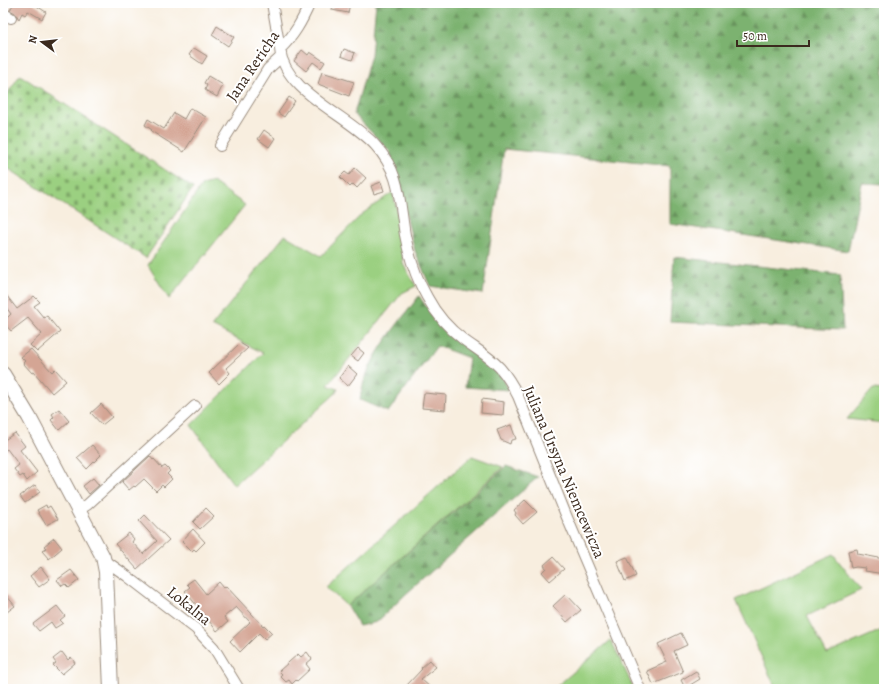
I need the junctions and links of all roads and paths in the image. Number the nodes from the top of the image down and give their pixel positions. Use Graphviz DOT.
graph roads {
  1 [pos="272,3"];
  2 [pos="310,3"];
  3 [pos="280,53"];
  4 [pos="220,146"];
  5 [pos="3,374"];
  6 [pos="195,406"];
  7 [pos="79,510"];
  8 [pos="105,562"];
  9 [pos="111,689"];
  10 [pos="239,689"];
  11 [pos="640,689"];
  1 -- 3 [label="street, Juliana Ursyna Niemcewicza"];
  2 -- 3 [label="street, Jana Rericha"];
  3 -- 4 [label="street, Jana Rericha"];
  3 -- 11 [label="street, Juliana Ursyna Niemcewicza"];
  5 -- 7 [label="street"];
  6 -- 7 [label="street"];
  7 -- 8 [label="street"];
  8 -- 9 [label="street"];
  8 -- 10 [label="street, Lokalna"];
}
